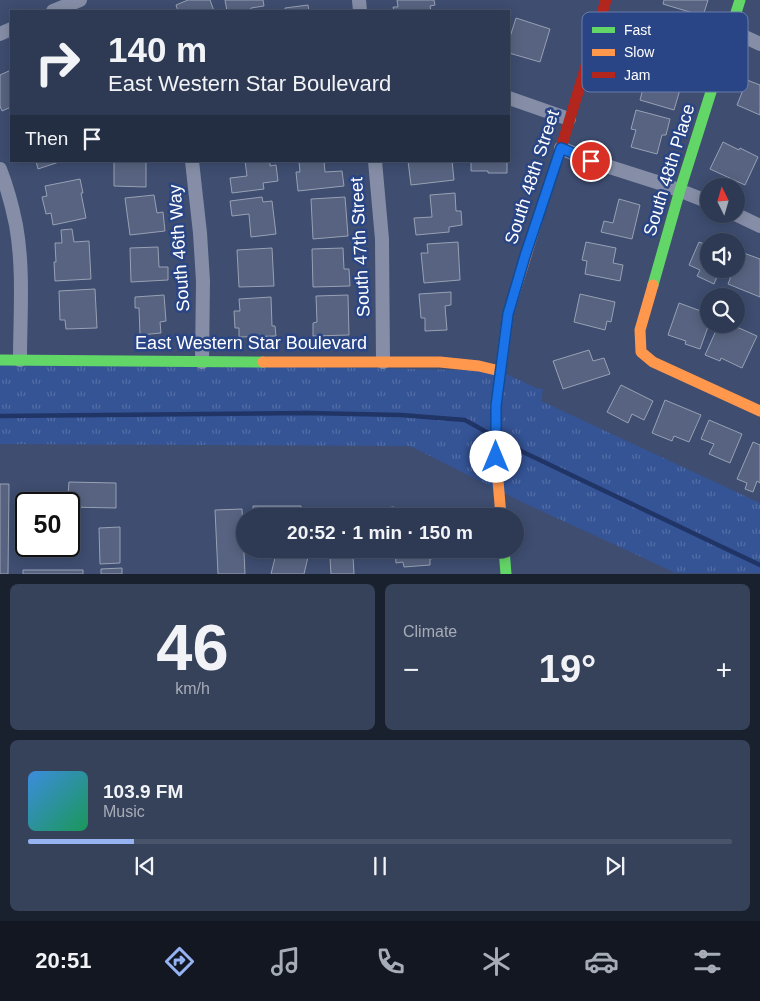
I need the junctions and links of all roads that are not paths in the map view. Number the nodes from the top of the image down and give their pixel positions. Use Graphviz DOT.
graph roads {
  1 [pos="80,0"];
  2 [pos="606,0"];
  3 [pos="740,0"];
  4 [pos="55,10"];
  5 [pos="602,12"];
  6 [pos="736,12"];
  7 [pos="748,38"];
  8 [pos="760,44"];
  9 [pos="582,77"];
  10 [pos="711,92"];
  11 [pos="510,98"];
  12 [pos="569,119"];
  13 [pos="561,148"];
  14 [pos="192,162"];
  15 [pos="375,162"];
  16 [pos="0,169"];
  17 [pos="680,190"];
  18 [pos="700,198"];
  19 [pos="745,219"];
  20 [pos="760,226"];
  21 [pos="0,360"];
  22 [pos="20,360"];
  23 [pos="202,362"];
  24 [pos="382,362"];
  25 [pos="500,371"];
  26 [pos="760,411"];
  27 [pos="500,508"];
  28 [pos="505,558"];
  29 [pos="506,574"];
  1 -- 4 [label="street"];
  2 -- 5 [label="street, South 48th Street"];
  3 -- 6 [label="street, South 48th Place"];
  7 -- 8 [label="street"];
  9 -- 12 [label="street, South 48th Street"];
  10 -- 17 [label="street, South 48th Place"];
  11 -- 12 [label="street"];
  12 -- 13 [label="street, South 48th Street"];
  13 -- 17 [label="street"];
  13 -- 25 [label="street, South 48th Street"];
  14 -- 23 [label="street, South 46th Way"];
  15 -- 24 [label="street, South 47th Street"];
  16 -- 22 [label="street"];
  17 -- 18 [label="street"];
  17 -- 26 [label="street, South 48th Place"];
  19 -- 20 [label="street"];
  21 -- 22 [label="street, East Western Star Boulevard"];
  22 -- 23 [label="street, East Western Star Boulevard"];
  23 -- 24 [label="street, East Western Star Boulevard"];
  24 -- 25 [label="street, East Western Star Boulevard"];
  25 -- 27 [label="street, South 48th Street"];
  28 -- 29 [label="street"];
}
